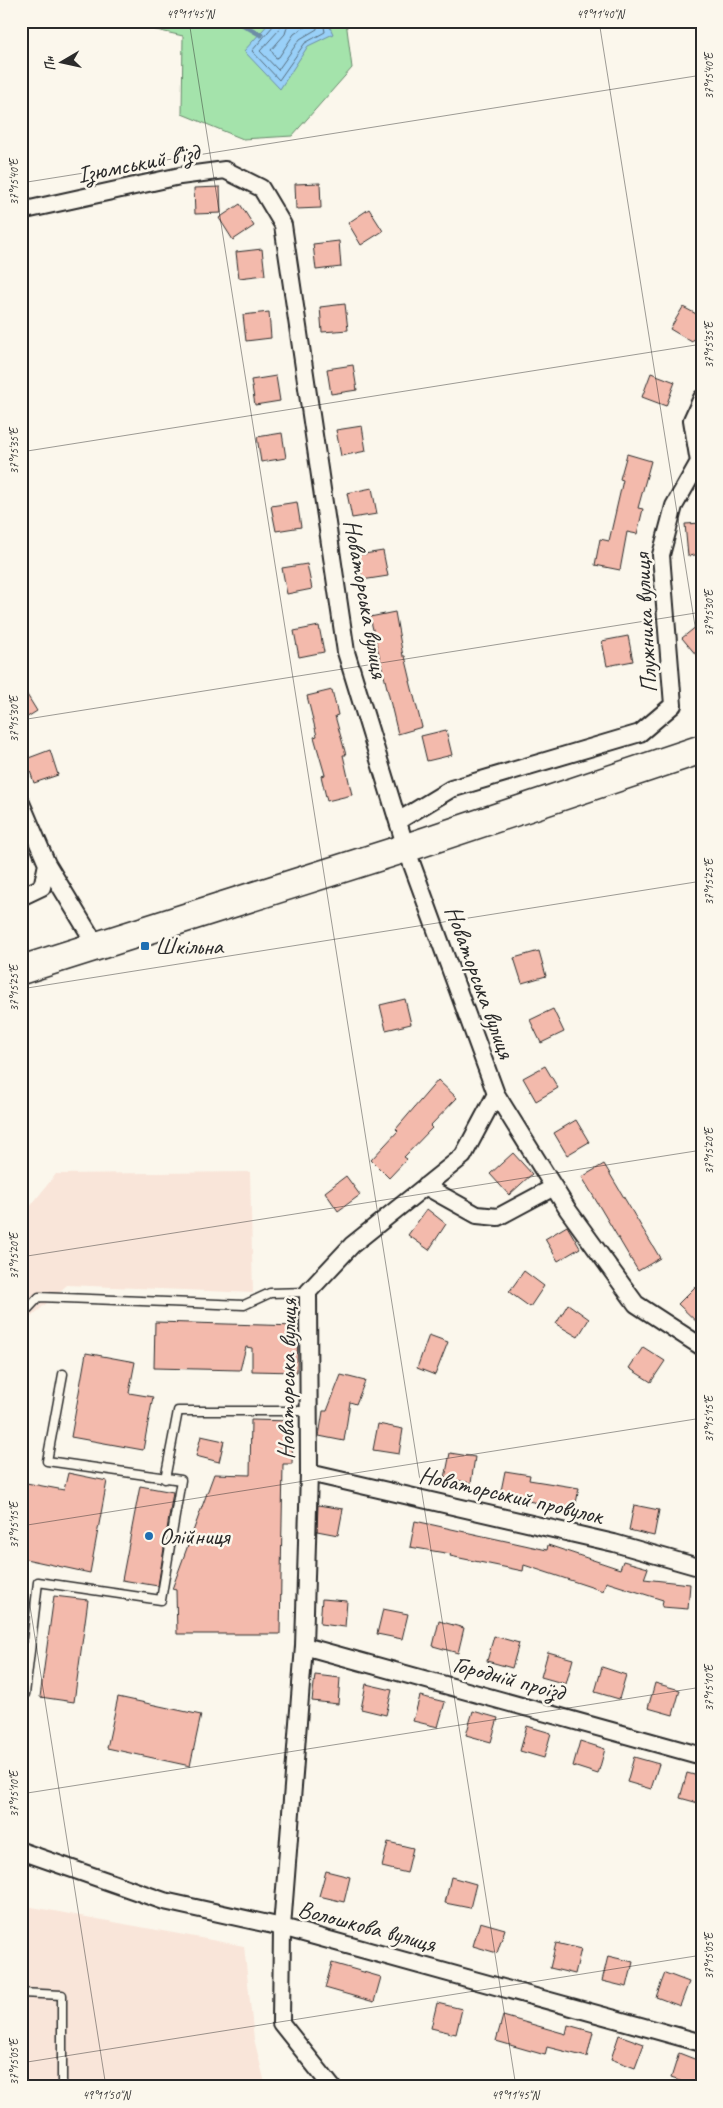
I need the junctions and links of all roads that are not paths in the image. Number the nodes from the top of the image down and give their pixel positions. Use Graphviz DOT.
graph roads {
  1 [pos="261,188"];
  2 [pos="21,211"];
  3 [pos="702,398"];
  4 [pos="702,750"];
  5 [pos="21,803"];
  6 [pos="398,821"];
  7 [pos="406,848"];
  8 [pos="47,864"];
  9 [pos="21,897"];
  10 [pos="96,945"];
  11 [pos="26,971"];
  12 [pos="496,1094"];
  13 [pos="425,1186"];
  14 [pos="554,1187"];
  15 [pos="308,1292"];
  16 [pos="21,1316"];
  17 [pos="702,1347"];
  18 [pos="63,1374"];
  19 [pos="309,1412"];
  20 [pos="309,1474"];
  21 [pos="166,1479"];
  22 [pos="702,1568"];
  23 [pos="304,1646"];
  24 [pos="25,1694"];
  25 [pos="702,1756"];
  26 [pos="21,1851"];
  27 [pos="282,1927"];
  28 [pos="21,1993"];
  29 [pos="702,2043"];
  30 [pos="62,2087"];
  31 [pos="332,2087"];
  1 -- 2 [label="street, Ізюмський в’їзд"];
  1 -- 6 [label="street, Новаторська вулиця"];
  3 -- 6 [label="street, Плужника вулиця"];
  4 -- 7 [label="highway"];
  5 -- 8 [label="street"];
  6 -- 7 [label="street, Новаторська вулиця"];
  7 -- 10 [label="highway"];
  7 -- 12 [label="street, Новаторська вулиця"];
  8 -- 9 [label="street"];
  8 -- 10 [label="street"];
  10 -- 11 [label="highway"];
  12 -- 13 [label="street, Новаторська вулиця"];
  12 -- 14 [label="street, Новаторська вулиця"];
  13 -- 14 [label="street"];
  13 -- 15 [label="street, Новаторська вулиця"];
  14 -- 17 [label="street, Новаторська вулиця"];
  15 -- 16 [label="lane"];
  15 -- 19 [label="street, Новаторська вулиця"];
  18 -- 21 [label="lane"];
  19 -- 20 [label="street, Новаторська вулиця"];
  19 -- 21 [label="lane"];
  20 -- 22 [label="street, Новаторський провулок"];
  20 -- 23 [label="street, Новаторська вулиця"];
  21 -- 24 [label="lane"];
  23 -- 25 [label="street, Городній проїзд"];
  23 -- 27 [label="street, Новаторська вулиця"];
  26 -- 27 [label="street, Волошкова вулиця"];
  27 -- 29 [label="street, Волошкова вулиця"];
  27 -- 31 [label="street, Новаторська вулиця"];
  28 -- 30 [label="lane"];
}
